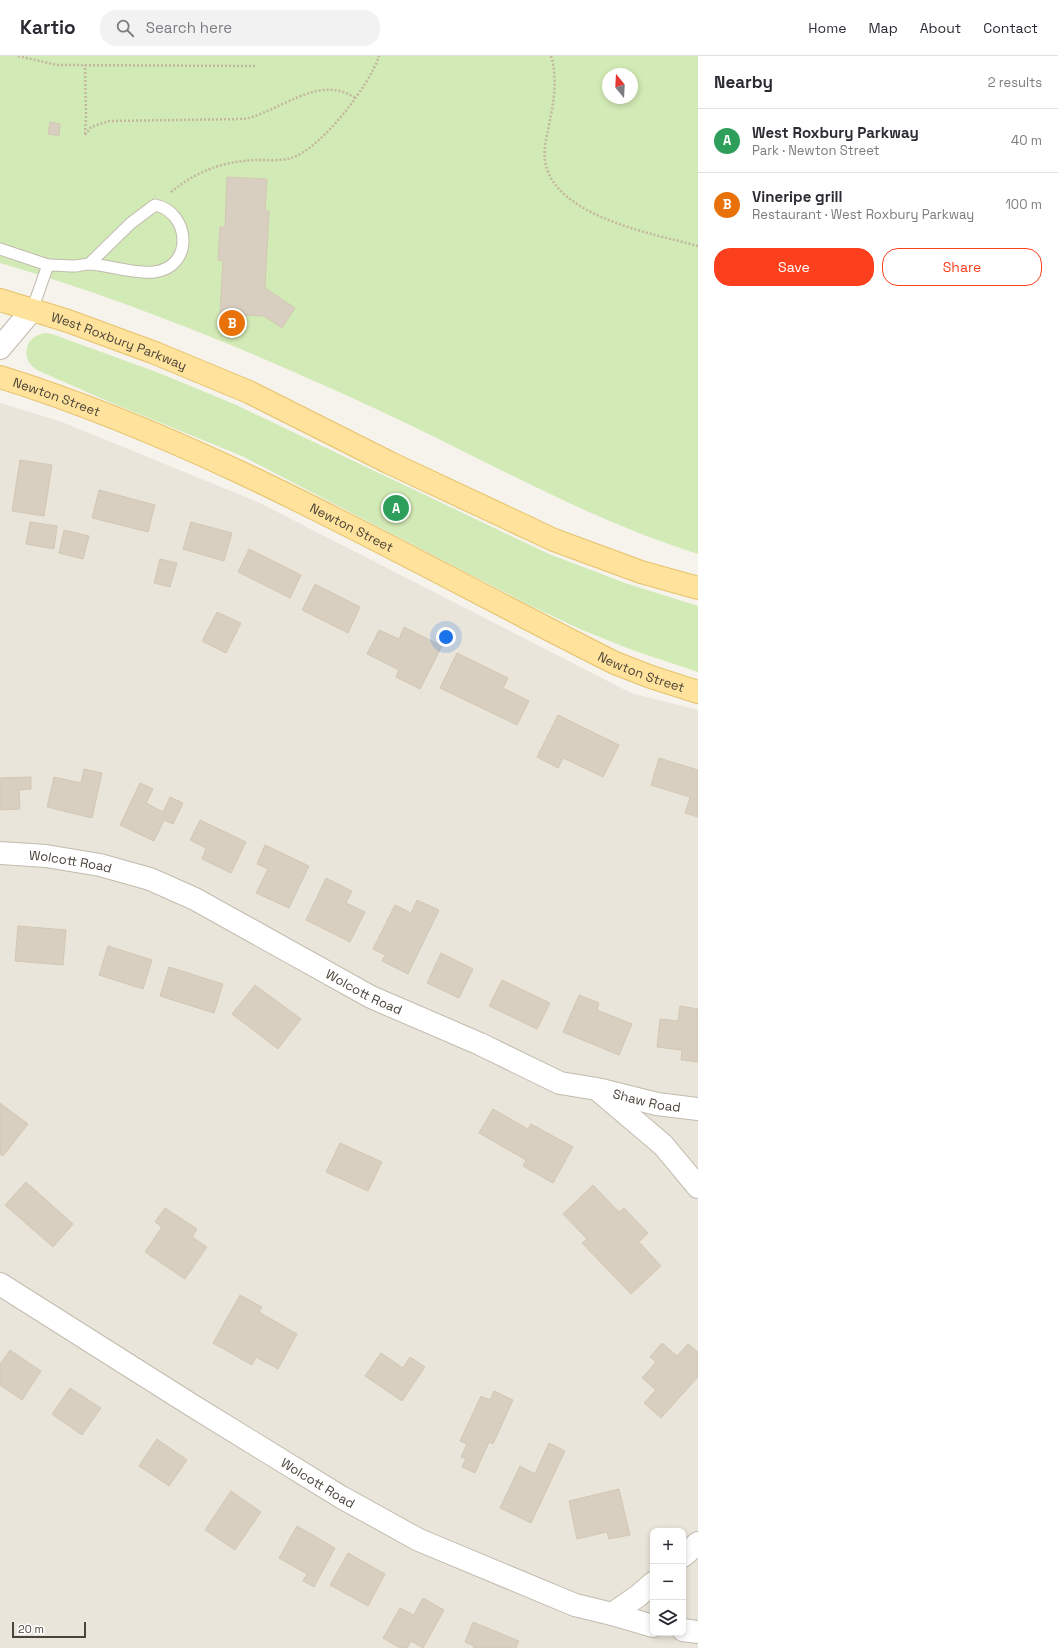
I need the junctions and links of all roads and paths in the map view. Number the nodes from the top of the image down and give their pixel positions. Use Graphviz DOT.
graph roads {
  1 [pos="18,56"];
  2 [pos="379,56"];
  3 [pos="551,56"];
  4 [pos="85,65"];
  5 [pos="256,66"];
  6 [pos="355,98"];
  7 [pos="155,205"];
  8 [pos="698,246"];
  9 [pos="0,249"];
  10 [pos="90,264"];
  11 [pos="48,265"];
  12 [pos="0,300"];
  13 [pos="32,310"];
  14 [pos="0,348"];
  15 [pos="0,377"];
  16 [pos="698,588"];
  17 [pos="698,692"];
  18 [pos="0,853"];
  19 [pos="597,1089"];
  20 [pos="698,1109"];
  21 [pos="698,1187"];
  22 [pos="0,1284"];
  23 [pos="698,1543"];
  24 [pos="686,1553"];
  25 [pos="650,1586"];
  26 [pos="612,1614"];
  27 [pos="650,1625"];
  28 [pos="686,1630"];
  29 [pos="698,1632"];
  1 -- 4 [label="path"];
  2 -- 6 [label="path"];
  3 -- 8 [label="path"];
  4 -- 5 [label="path"];
  4 -- 6 [label="path"];
  6 -- 7 [label="path"];
  7 -- 10 [label="lane"];
  7 -- 10 [label="lane"];
  9 -- 11 [label="lane"];
  10 -- 11 [label="lane"];
  11 -- 13 [label="lane"];
  12 -- 13 [label="main road, West Roxbury Parkway"];
  13 -- 14 [label="street"];
  13 -- 16 [label="main road, West Roxbury Parkway"];
  15 -- 17 [label="main road, Newton Street"];
  18 -- 19 [label="street, Wolcott Road"];
  19 -- 20 [label="street, Shaw Road"];
  19 -- 21 [label="street"];
  22 -- 26 [label="street, Wolcott Road"];
  23 -- 24 [label="street"];
  25 -- 26 [label="street"];
  26 -- 27 [label="street, Wolcott Road"];
  28 -- 29 [label="street"];
}
